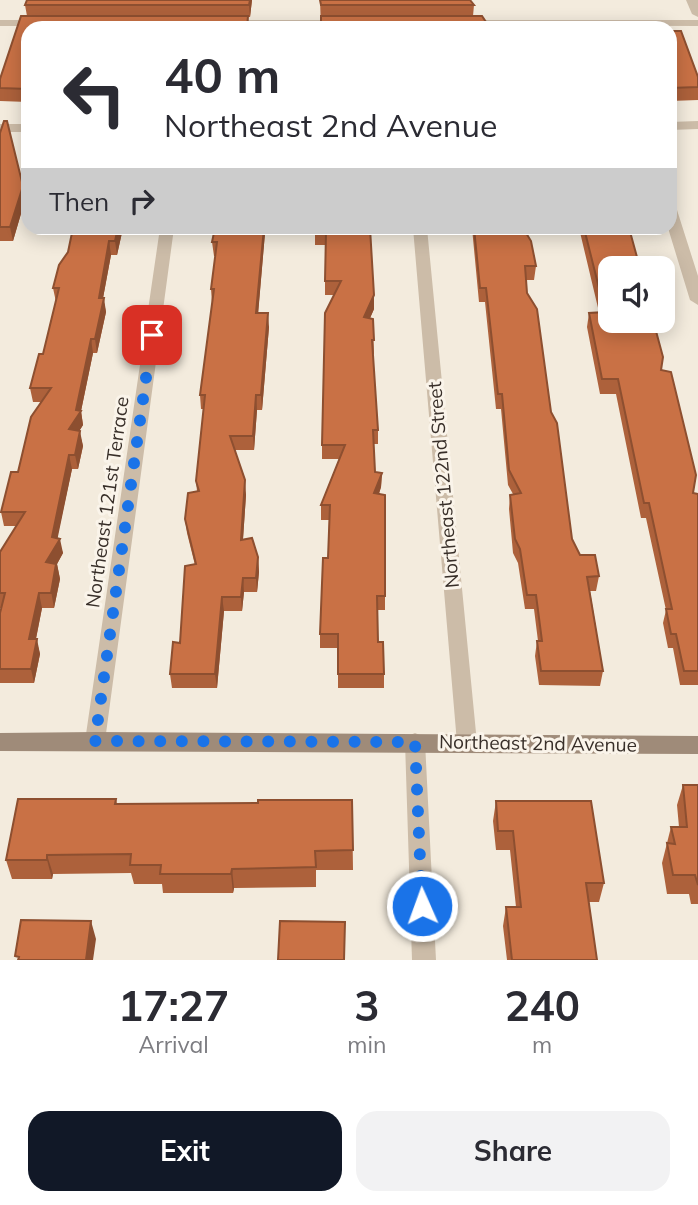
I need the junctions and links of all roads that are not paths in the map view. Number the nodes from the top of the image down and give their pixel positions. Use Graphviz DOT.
graph roads {
  1 [pos="692,0"];
  2 [pos="698,14"];
  3 [pos="0,23"];
  4 [pos="21,23"];
  5 [pos="677,23"];
  6 [pos="698,23"];
  7 [pos="698,125"];
  8 [pos="677,126"];
  9 [pos="0,128"];
  10 [pos="21,128"];
  11 [pos="677,232"];
  12 [pos="166,235"];
  13 [pos="421,235"];
  14 [pos="698,300"];
  15 [pos="95,741"];
  16 [pos="415,742"];
  17 [pos="0,743"];
  18 [pos="467,743"];
  19 [pos="698,745"];
  20 [pos="424,960"];
  1 -- 2 [label="street"];
  3 -- 4 [label="street"];
  5 -- 6 [label="street"];
  7 -- 8 [label="street"];
  9 -- 10 [label="street"];
  11 -- 14 [label="street"];
  12 -- 15 [label="street, Northeast 121st Terrace"];
  13 -- 18 [label="street, Northeast 122nd Street"];
  15 -- 16 [label="street, Northeast 2nd Avenue"];
  15 -- 17 [label="street, Northeast 2nd Avenue"];
  16 -- 18 [label="street, Northeast 2nd Avenue"];
  16 -- 20 [label="street"];
  18 -- 19 [label="street, Northeast 2nd Avenue"];
}
